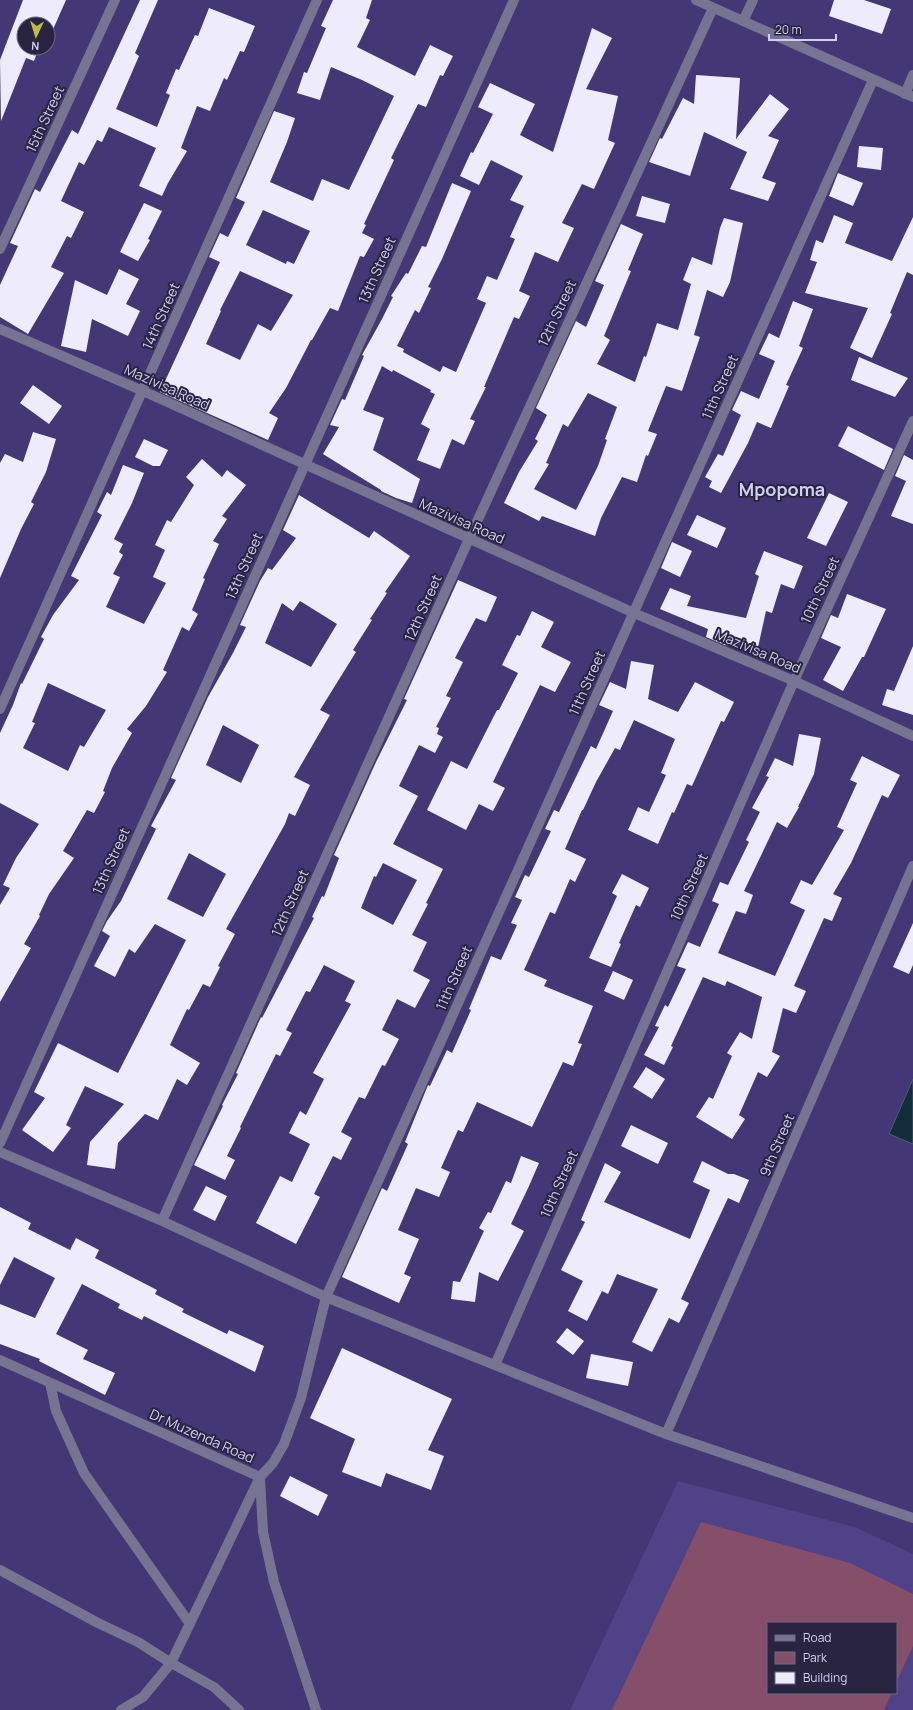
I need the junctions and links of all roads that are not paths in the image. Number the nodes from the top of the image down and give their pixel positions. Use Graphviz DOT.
graph roads {
  1 [pos="115,0"];
  2 [pos="317,0"];
  3 [pos="514,0"];
  4 [pos="696,0"];
  5 [pos="753,0"];
  6 [pos="713,8"];
  7 [pos="743,21"];
  8 [pos="913,76"];
  9 [pos="873,80"];
  10 [pos="909,95"];
  11 [pos="0,249"];
  12 [pos="0,330"];
  13 [pos="143,391"];
  14 [pos="913,421"];
  15 [pos="305,465"];
  16 [pos="469,539"];
  17 [pos="634,613"];
  18 [pos="794,681"];
  19 [pos="0,709"];
  20 [pos="913,736"];
  21 [pos="913,866"];
  22 [pos="0,1143"];
  23 [pos="0,1152"];
  24 [pos="162,1221"];
  25 [pos="326,1297"];
  26 [pos="0,1360"];
  27 [pos="495,1365"];
  28 [pos="50,1383"];
  29 [pos="666,1434"];
  30 [pos="260,1477"];
  31 [pos="913,1518"];
  32 [pos="0,1570"];
  33 [pos="190,1624"];
  34 [pos="171,1663"];
  35 [pos="121,1710"];
  36 [pos="239,1710"];
  37 [pos="316,1710"];
  1 -- 11 [label="street, 15th Street"];
  2 -- 13 [label="street, 14th Street"];
  3 -- 15 [label="street, 13th Street"];
  4 -- 6 [label="street"];
  5 -- 7 [label="street"];
  6 -- 7 [label="street"];
  6 -- 16 [label="street, 12th Street"];
  7 -- 9 [label="street"];
  8 -- 10 [label="street"];
  9 -- 10 [label="street"];
  9 -- 17 [label="street, 11th Street"];
  12 -- 13 [label="street, Mazivisa Road"];
  13 -- 15 [label="street, Mazivisa Road"];
  13 -- 19 [label="street, 14th Street"];
  14 -- 18 [label="street, 10th Street"];
  15 -- 16 [label="street, Mazivisa Road"];
  15 -- 22 [label="street, 13th Street"];
  16 -- 17 [label="street, Mazivisa Road"];
  16 -- 24 [label="street, 12th Street"];
  17 -- 18 [label="street, Mazivisa Road"];
  17 -- 25 [label="street, 11th Street"];
  18 -- 20 [label="street, Mazivisa Road"];
  18 -- 27 [label="street, 10th Street"];
  21 -- 29 [label="street, 9th Street"];
  23 -- 24 [label="street"];
  24 -- 25 [label="street"];
  25 -- 27 [label="street"];
  25 -- 30 [label="street, Dr Muzenda Road"];
  26 -- 28 [label="street, Dr Muzenda Road"];
  27 -- 29 [label="street"];
  28 -- 30 [label="street, Dr Muzenda Road"];
  28 -- 33 [label="street"];
  29 -- 31 [label="street"];
  30 -- 33 [label="street"];
  30 -- 37 [label="street"];
  32 -- 34 [label="street"];
  33 -- 34 [label="street"];
  34 -- 35 [label="street"];
  34 -- 36 [label="street"];
}
